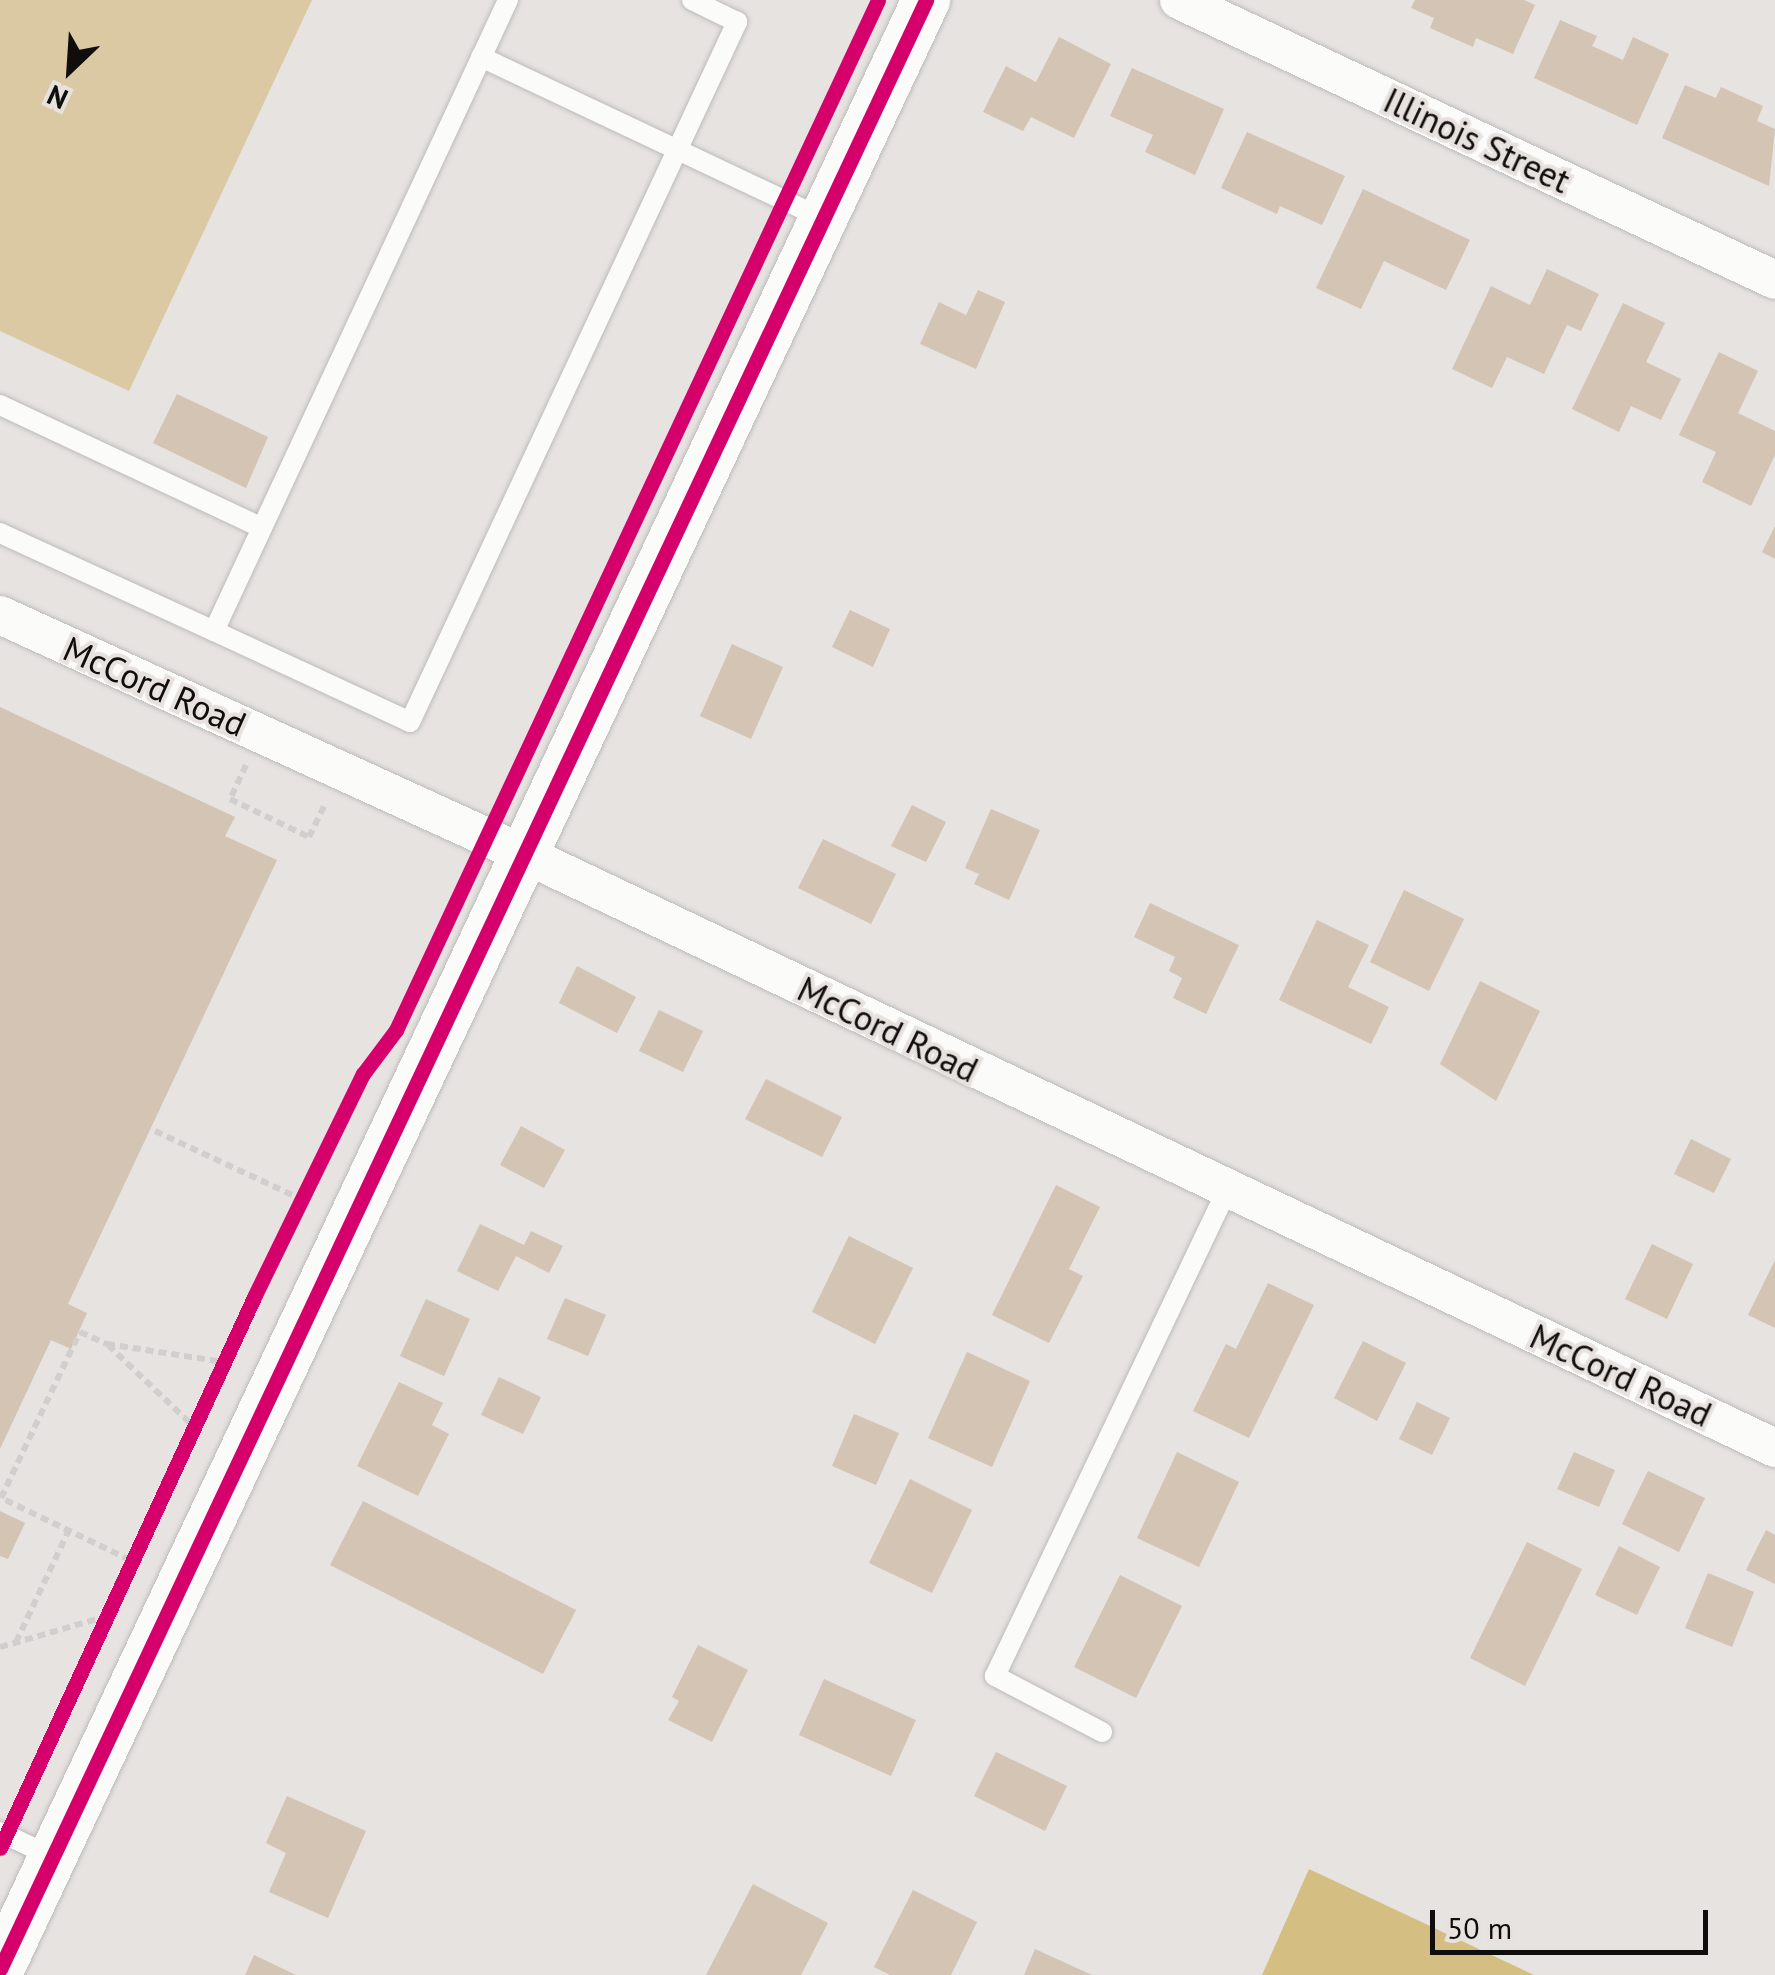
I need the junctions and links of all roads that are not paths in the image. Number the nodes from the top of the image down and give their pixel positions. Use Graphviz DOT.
graph roads {
  1 [pos="508,0"];
  2 [pos="692,0"];
  3 [pos="926,0"];
  4 [pos="1178,0"];
  5 [pos="481,57"];
  6 [pos="676,149"];
  7 [pos="823,219"];
  8 [pos="1775,280"];
  9 [pos="0,405"];
  10 [pos="262,528"];
  11 [pos="0,533"];
  12 [pos="0,615"];
  13 [pos="214,631"];
  14 [pos="524,854"];
  15 [pos="1228,1190"];
  16 [pos="1775,1448"];
  17 [pos="1102,1732"];
  18 [pos="0,1832"];
  19 [pos="53,1857"];
  20 [pos="0,1969"];
  1 -- 5 [label="lane"];
  2 -- 6 [label="lane"];
  3 -- 7 [label="street"];
  4 -- 8 [label="street, Illinois Street"];
  5 -- 6 [label="lane"];
  5 -- 10 [label="lane"];
  6 -- 7 [label="lane"];
  6 -- 13 [label="lane"];
  7 -- 14 [label="street"];
  9 -- 10 [label="lane"];
  10 -- 13 [label="lane"];
  11 -- 13 [label="lane"];
  12 -- 14 [label="street, McCord Road"];
  14 -- 15 [label="street, McCord Road"];
  14 -- 19 [label="street"];
  15 -- 16 [label="street, McCord Road"];
  15 -- 17 [label="lane"];
  18 -- 19 [label="lane"];
  19 -- 20 [label="street"];
}
